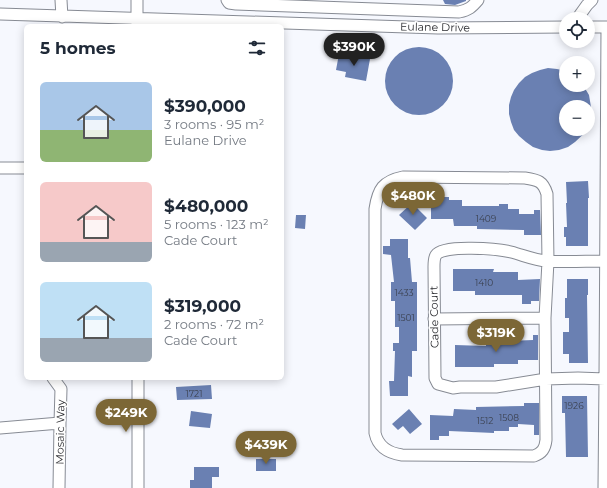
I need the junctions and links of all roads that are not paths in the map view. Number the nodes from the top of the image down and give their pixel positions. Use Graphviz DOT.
graph roads {
  1 [pos="61,0"];
  2 [pos="137,0"];
  3 [pos="227,0"];
  4 [pos="478,0"];
  5 [pos="592,0"];
  6 [pos="582,12"];
  7 [pos="0,14"];
  8 [pos="66,17"];
  9 [pos="137,22"];
  10 [pos="89,24"];
  11 [pos="237,24"];
  12 [pos="284,25"];
  13 [pos="559,27"];
  14 [pos="595,27"];
  15 [pos="607,27"];
  16 [pos="607,103"];
  17 [pos="606,162"];
  18 [pos="0,168"];
  19 [pos="24,168"];
  20 [pos="606,221"];
  21 [pos="548,261"];
  22 [pos="606,261"];
  23 [pos="606,279"];
  24 [pos="545,318"];
  25 [pos="434,319"];
  26 [pos="606,338"];
  27 [pos="546,379"];
  28 [pos="605,379"];
  29 [pos="54,380"];
  30 [pos="138,380"];
  31 [pos="606,394"];
  32 [pos="60,423"];
  33 [pos="0,428"];
  34 [pos="605,453"];
  35 [pos="59,488"];
  36 [pos="138,488"];
  37 [pos="604,488"];
  1 -- 8 [label="street"];
  2 -- 9 [label="street"];
  3 -- 4 [label="street"];
  5 -- 6 [label="street"];
  7 -- 8 [label="street, Eulane Drive"];
  8 -- 9 [label="street, Eulane Drive"];
  8 -- 10 [label="street"];
  9 -- 11 [label="street, Eulane Drive"];
  12 -- 13 [label="street, Eulane Drive"];
  14 -- 15 [label="street"];
  15 -- 16 [label="street"];
  16 -- 17 [label="street"];
  17 -- 20 [label="street"];
  18 -- 19 [label="street"];
  20 -- 22 [label="street"];
  21 -- 22 [label="street, Cade Court"];
  21 -- 24 [label="street"];
  21 -- 25 [label="street, Cade Court"];
  21 -- 27 [label="street"];
  22 -- 23 [label="street"];
  23 -- 26 [label="street"];
  24 -- 25 [label="street"];
  24 -- 27 [label="street"];
  25 -- 27 [label="street, Cade Court"];
  26 -- 28 [label="street"];
  27 -- 28 [label="street, Cade Court"];
  28 -- 31 [label="street"];
  29 -- 32 [label="street, Mosaic Way"];
  30 -- 36 [label="street"];
  31 -- 34 [label="street"];
  32 -- 33 [label="street"];
  32 -- 35 [label="street, Mosaic Way"];
  34 -- 37 [label="street"];
}
